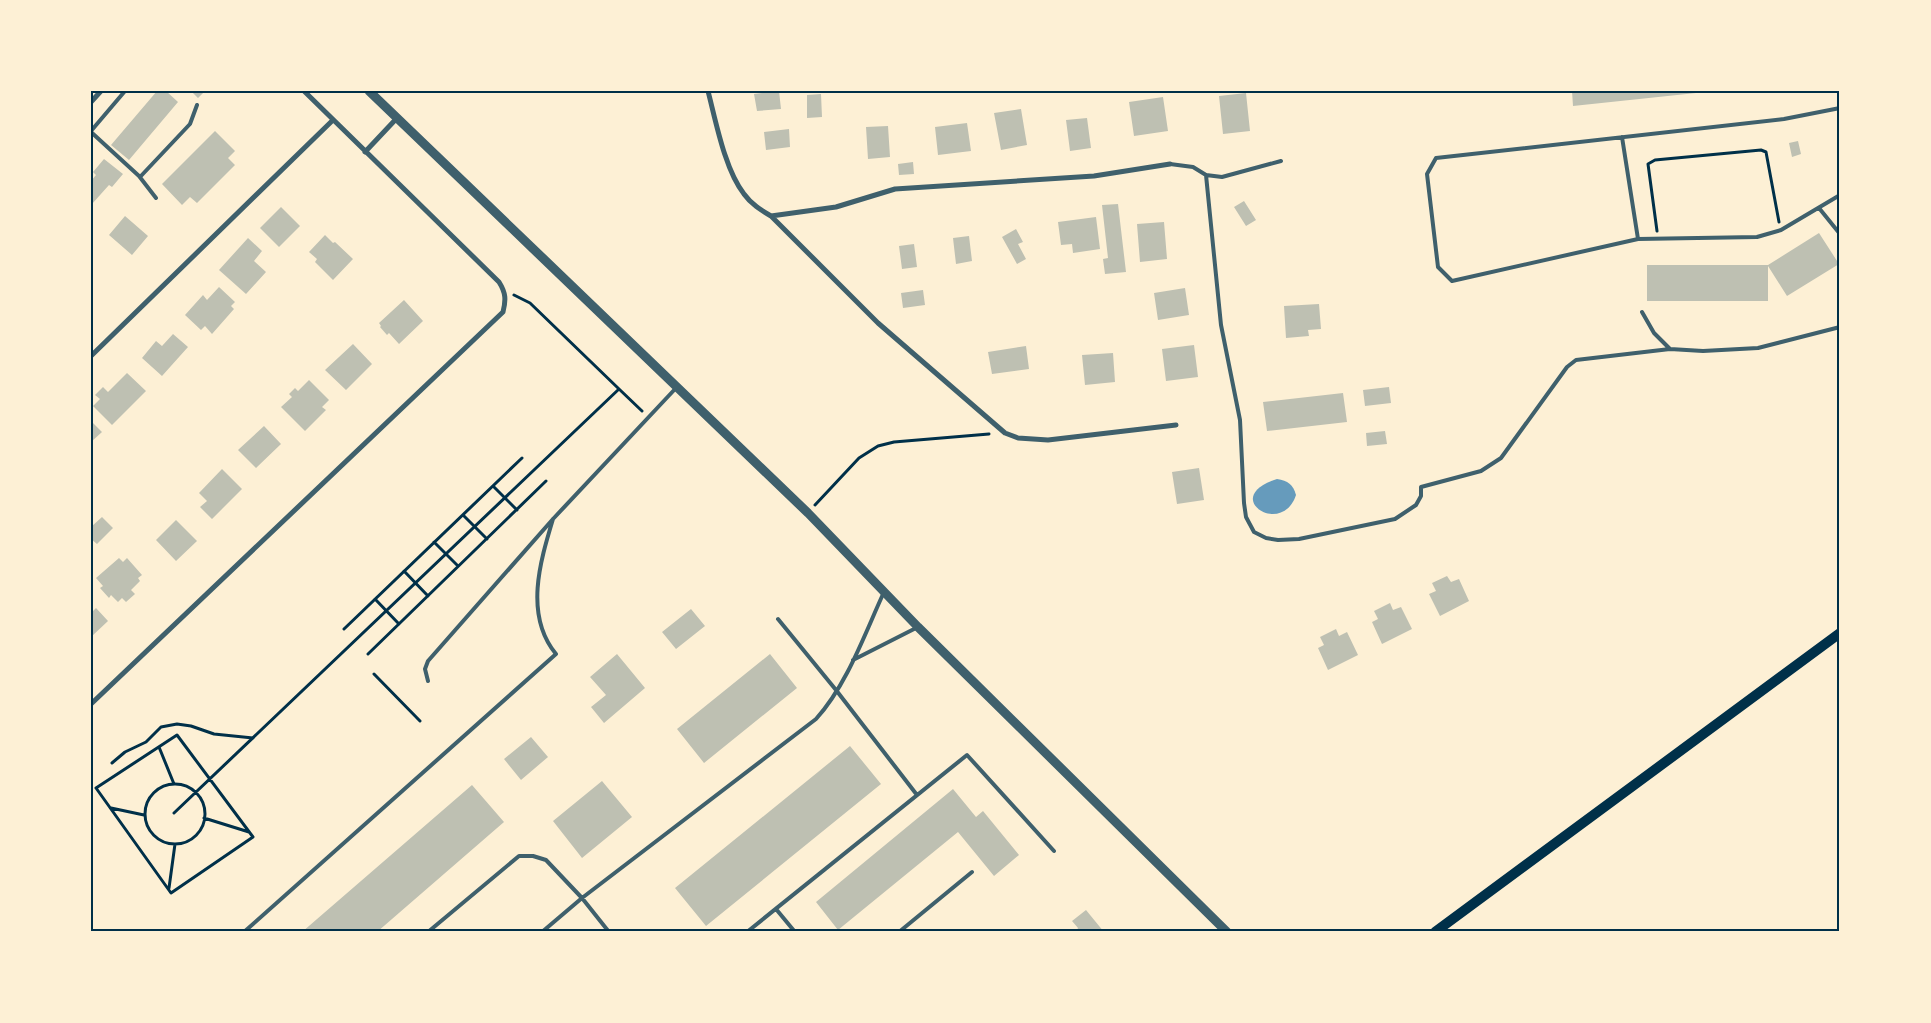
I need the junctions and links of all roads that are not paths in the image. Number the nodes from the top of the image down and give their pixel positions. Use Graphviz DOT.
graph roads {
  1 [pos="101,91"];
  2 [pos="125,91"];
  3 [pos="304,91"];
  4 [pos="369,91"];
  5 [pos="708,91"];
  6 [pos="91,102"];
  7 [pos="197,105"];
  8 [pos="1840,108"];
  9 [pos="397,118"];
  10 [pos="333,120"];
  11 [pos="91,132"];
  12 [pos="1622,137"];
  13 [pos="365,152"];
  14 [pos="1281,162"];
  15 [pos="1170,164"];
  16 [pos="1206,175"];
  17 [pos="140,177"];
  18 [pos="1840,195"];
  19 [pos="156,198"];
  20 [pos="1819,208"];
  21 [pos="771,216"];
  22 [pos="1840,234"];
  23 [pos="1638,239"];
  24 [pos="1642,312"];
  25 [pos="1840,327"];
  26 [pos="1670,350"];
  27 [pos="91,356"];
  28 [pos="677,386"];
  29 [pos="1176,425"];
  30 [pos="552,519"];
  31 [pos="884,592"];
  32 [pos="778,620"];
  33 [pos="918,627"];
  34 [pos="1840,633"];
  35 [pos="853,660"];
  36 [pos="428,681"];
  37 [pos="836,690"];
  38 [pos="91,704"];
  39 [pos="917,795"];
  40 [pos="1054,851"];
  41 [pos="972,872"];
  42 [pos="582,898"];
  43 [pos="776,909"];
  44 [pos="244,932"];
  45 [pos="428,932"];
  46 [pos="542,932"];
  47 [pos="609,932"];
  48 [pos="747,932"];
  49 [pos="795,932"];
  50 [pos="898,932"];
  51 [pos="1227,932"];
  52 [pos="1435,932"];
  1 -- 6 [label="street"];
  2 -- 11 [label="lane"];
  3 -- 10 [label="street"];
  4 -- 9 [label="street"];
  5 -- 21 [label="street"];
  7 -- 17 [label="lane"];
  8 -- 12 [label="lane"];
  9 -- 13 [label="street"];
  9 -- 28 [label="street"];
  10 -- 13 [label="street"];
  10 -- 27 [label="street"];
  11 -- 17 [label="lane"];
  12 -- 23 [label="lane"];
  12 -- 23 [label="lane"];
  13 -- 38 [label="street"];
  14 -- 16 [label="lane"];
  15 -- 16 [label="lane"];
  15 -- 21 [label="street"];
  16 -- 26 [label="lane"];
  17 -- 19 [label="lane"];
  18 -- 20 [label="lane"];
  20 -- 22 [label="lane"];
  20 -- 23 [label="lane"];
  21 -- 29 [label="street"];
  24 -- 26 [label="lane"];
  25 -- 26 [label="lane"];
  28 -- 30 [label="lane"];
  28 -- 31 [label="street"];
  30 -- 36 [label="lane"];
  30 -- 44 [label="lane"];
  31 -- 33 [label="street"];
  31 -- 35 [label="lane"];
  32 -- 37 [label="lane"];
  33 -- 35 [label="lane"];
  33 -- 51 [label="street"];
  34 -- 52 [label="main road"];
  35 -- 37 [label="lane"];
  37 -- 39 [label="lane"];
  37 -- 42 [label="lane"];
  39 -- 40 [label="lane"];
  39 -- 43 [label="lane"];
  41 -- 50 [label="lane"];
  42 -- 45 [label="lane"];
  42 -- 46 [label="lane"];
  42 -- 47 [label="lane"];
  43 -- 48 [label="lane"];
  43 -- 49 [label="lane"];
}
